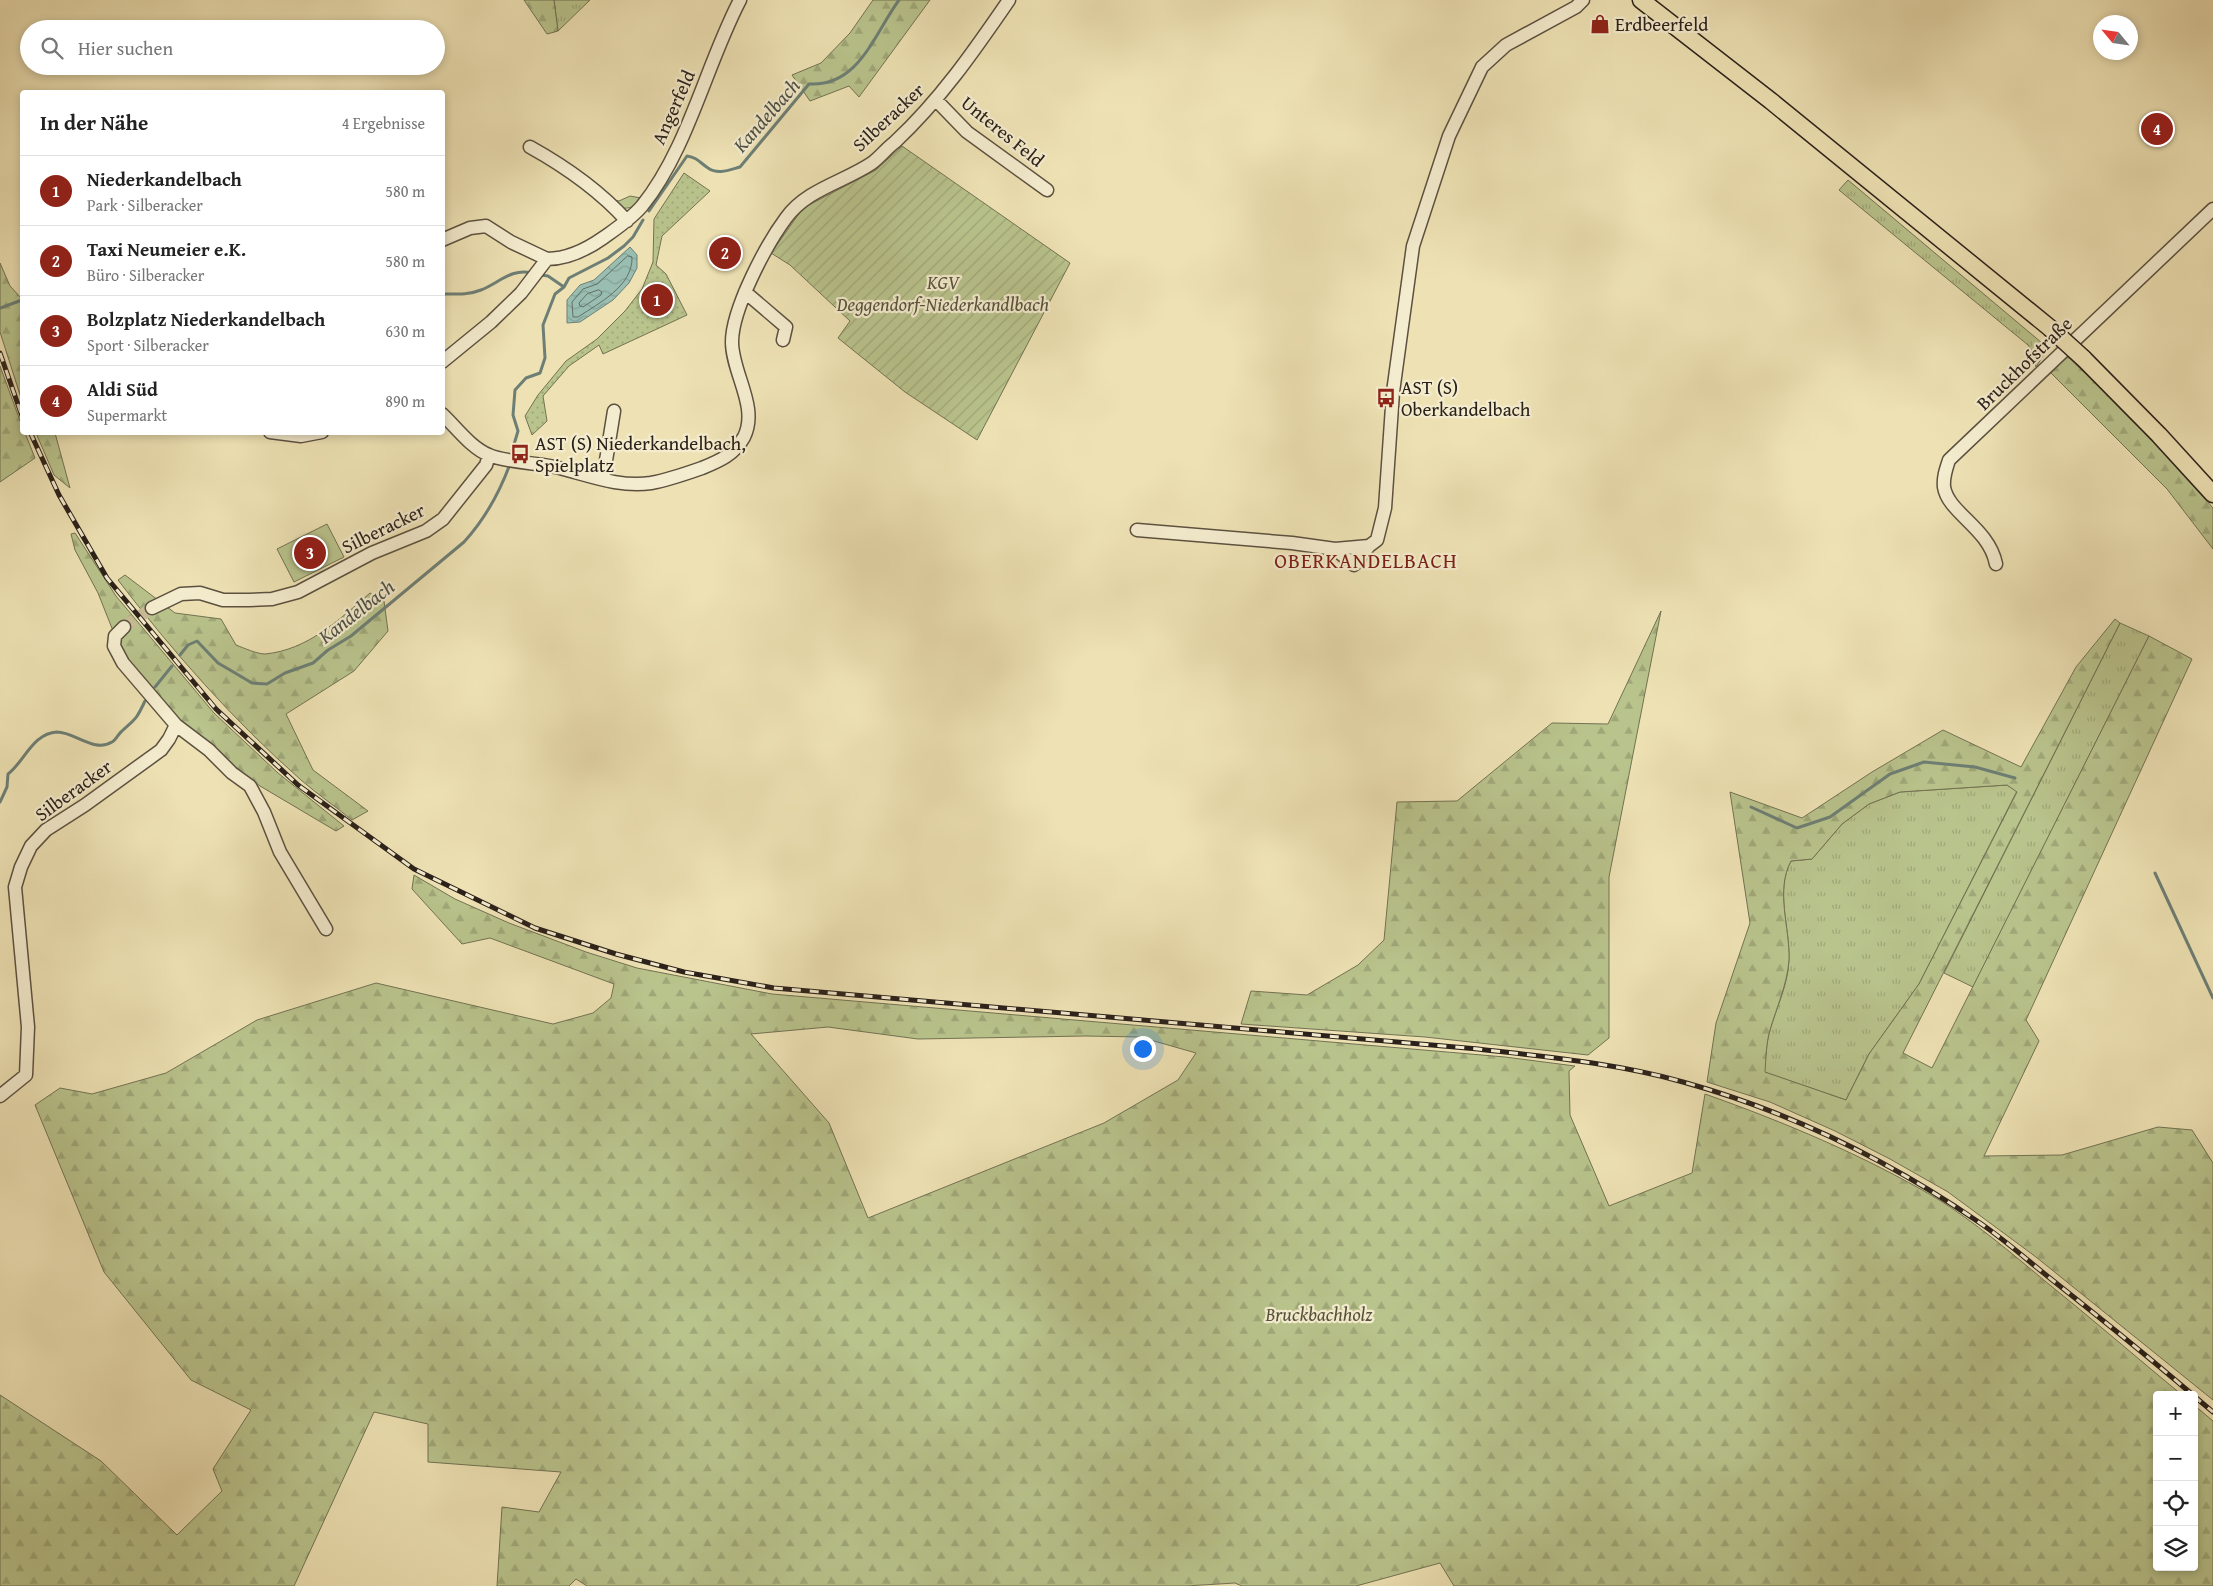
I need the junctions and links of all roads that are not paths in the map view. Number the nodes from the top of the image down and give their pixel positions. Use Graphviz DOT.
graph roads {
  1 [pos="740,0"];
  2 [pos="1009,0"];
  3 [pos="1584,0"];
  4 [pos="1645,2"];
  5 [pos="936,100"];
  6 [pos="530,147"];
  7 [pos="1047,190"];
  8 [pos="2213,209"];
  9 [pos="626,221"];
  10 [pos="445,239"];
  11 [pos="547,259"];
  12 [pos="745,292"];
  13 [pos="783,340"];
  14 [pos="445,360"];
  15 [pos="614,411"];
  16 [pos="445,417"];
  17 [pos="293,435"];
  18 [pos="306,435"];
  19 [pos="489,456"];
  20 [pos="603,479"];
  21 [pos="2213,494"];
  22 [pos="1138,530"];
  23 [pos="1368,546"];
  24 [pos="1335,549"];
  25 [pos="1996,564"];
  26 [pos="152,608"];
  27 [pos="124,628"];
  28 [pos="176,725"];
  29 [pos="326,928"];
  30 [pos="0,1096"];
  1 -- 9 [label="street, Angerfeld"];
  2 -- 5 [label="street, Silberacker"];
  3 -- 23 [label="street"];
  4 -- 21 [label="main road, bridge"];
  5 -- 7 [label="street, Unteres Feld"];
  5 -- 12 [label="street, Silberacker"];
  6 -- 9 [label="street"];
  8 -- 25 [label="street, Bruckhofstraße"];
  9 -- 11 [label="street, Angerfeld"];
  10 -- 11 [label="street"];
  11 -- 14 [label="street"];
  12 -- 13 [label="street"];
  12 -- 20 [label="street, Silberacker"];
  15 -- 20 [label="street"];
  16 -- 19 [label="street, Silberacker"];
  17 -- 18 [label="street"];
  19 -- 20 [label="street, Silberacker"];
  19 -- 26 [label="street, Silberacker"];
  22 -- 24 [label="street"];
  23 -- 24 [label="street"];
  23 -- 24 [label="street"];
  27 -- 28 [label="street"];
  28 -- 29 [label="street"];
  28 -- 30 [label="street, Silberacker"];
}
